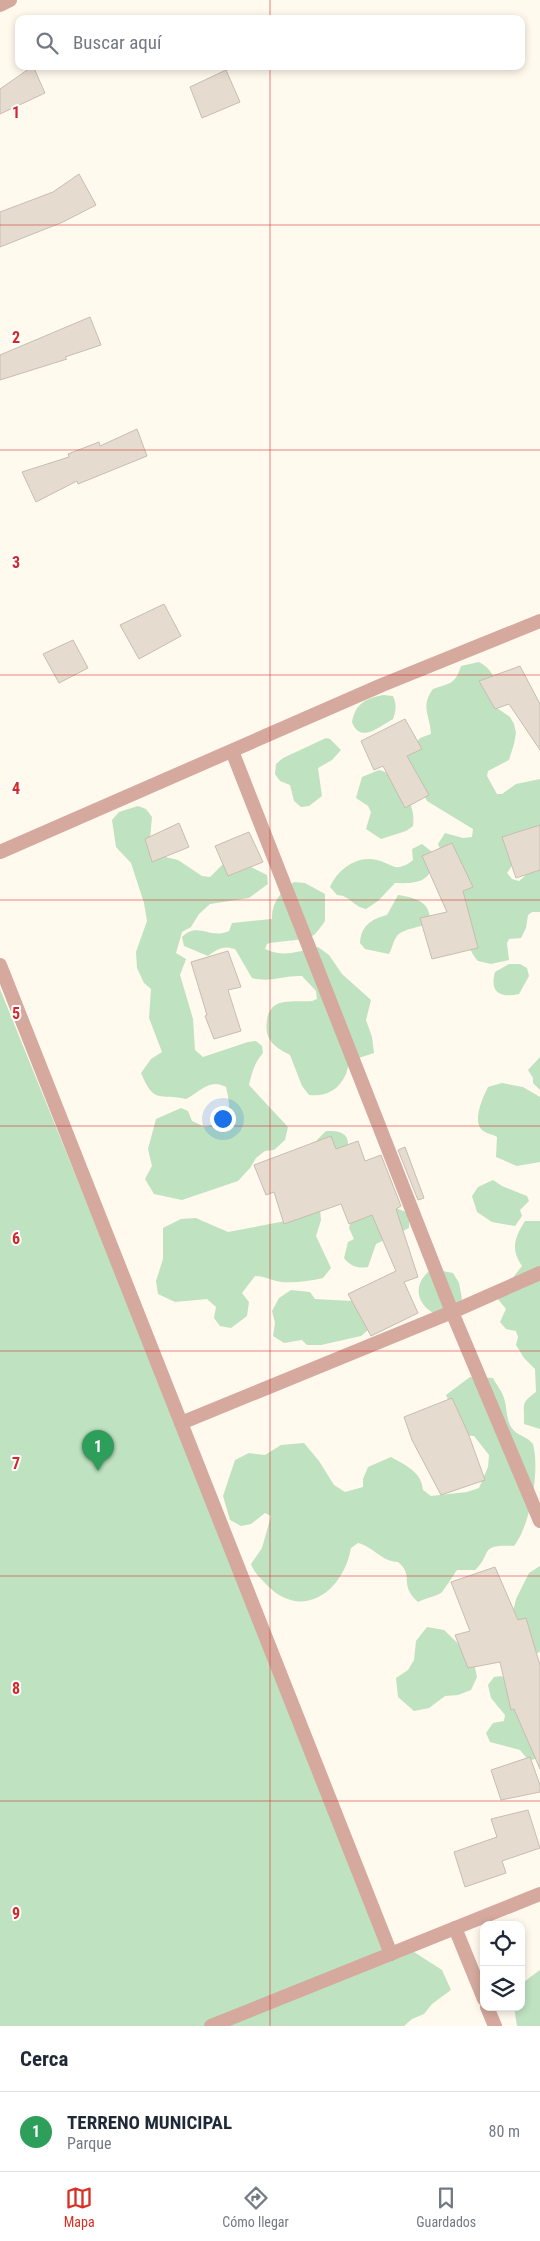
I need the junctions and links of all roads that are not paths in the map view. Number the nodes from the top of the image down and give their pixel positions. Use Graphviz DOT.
graph roads {
  1 [pos="10,0"];
  2 [pos="0,5"];
  3 [pos="540,621"];
  4 [pos="232,751"];
  5 [pos="0,852"];
  6 [pos="0,965"];
  7 [pos="540,1273"];
  8 [pos="452,1312"];
  9 [pos="180,1423"];
  10 [pos="540,1521"];
  11 [pos="540,1894"];
  12 [pos="455,1928"];
  13 [pos="391,1954"];
  14 [pos="480,1989"];
  15 [pos="489,2011"];
  16 [pos="211,2026"];
  17 [pos="495,2026"];
  1 -- 2 [label="street"];
  3 -- 4 [label="street"];
  4 -- 5 [label="street"];
  4 -- 8 [label="street"];
  6 -- 9 [label="street"];
  7 -- 8 [label="street"];
  8 -- 9 [label="street"];
  8 -- 10 [label="street"];
  9 -- 13 [label="street"];
  11 -- 12 [label="street"];
  12 -- 13 [label="street"];
  12 -- 14 [label="street"];
  13 -- 16 [label="street"];
  15 -- 17 [label="street"];
}
